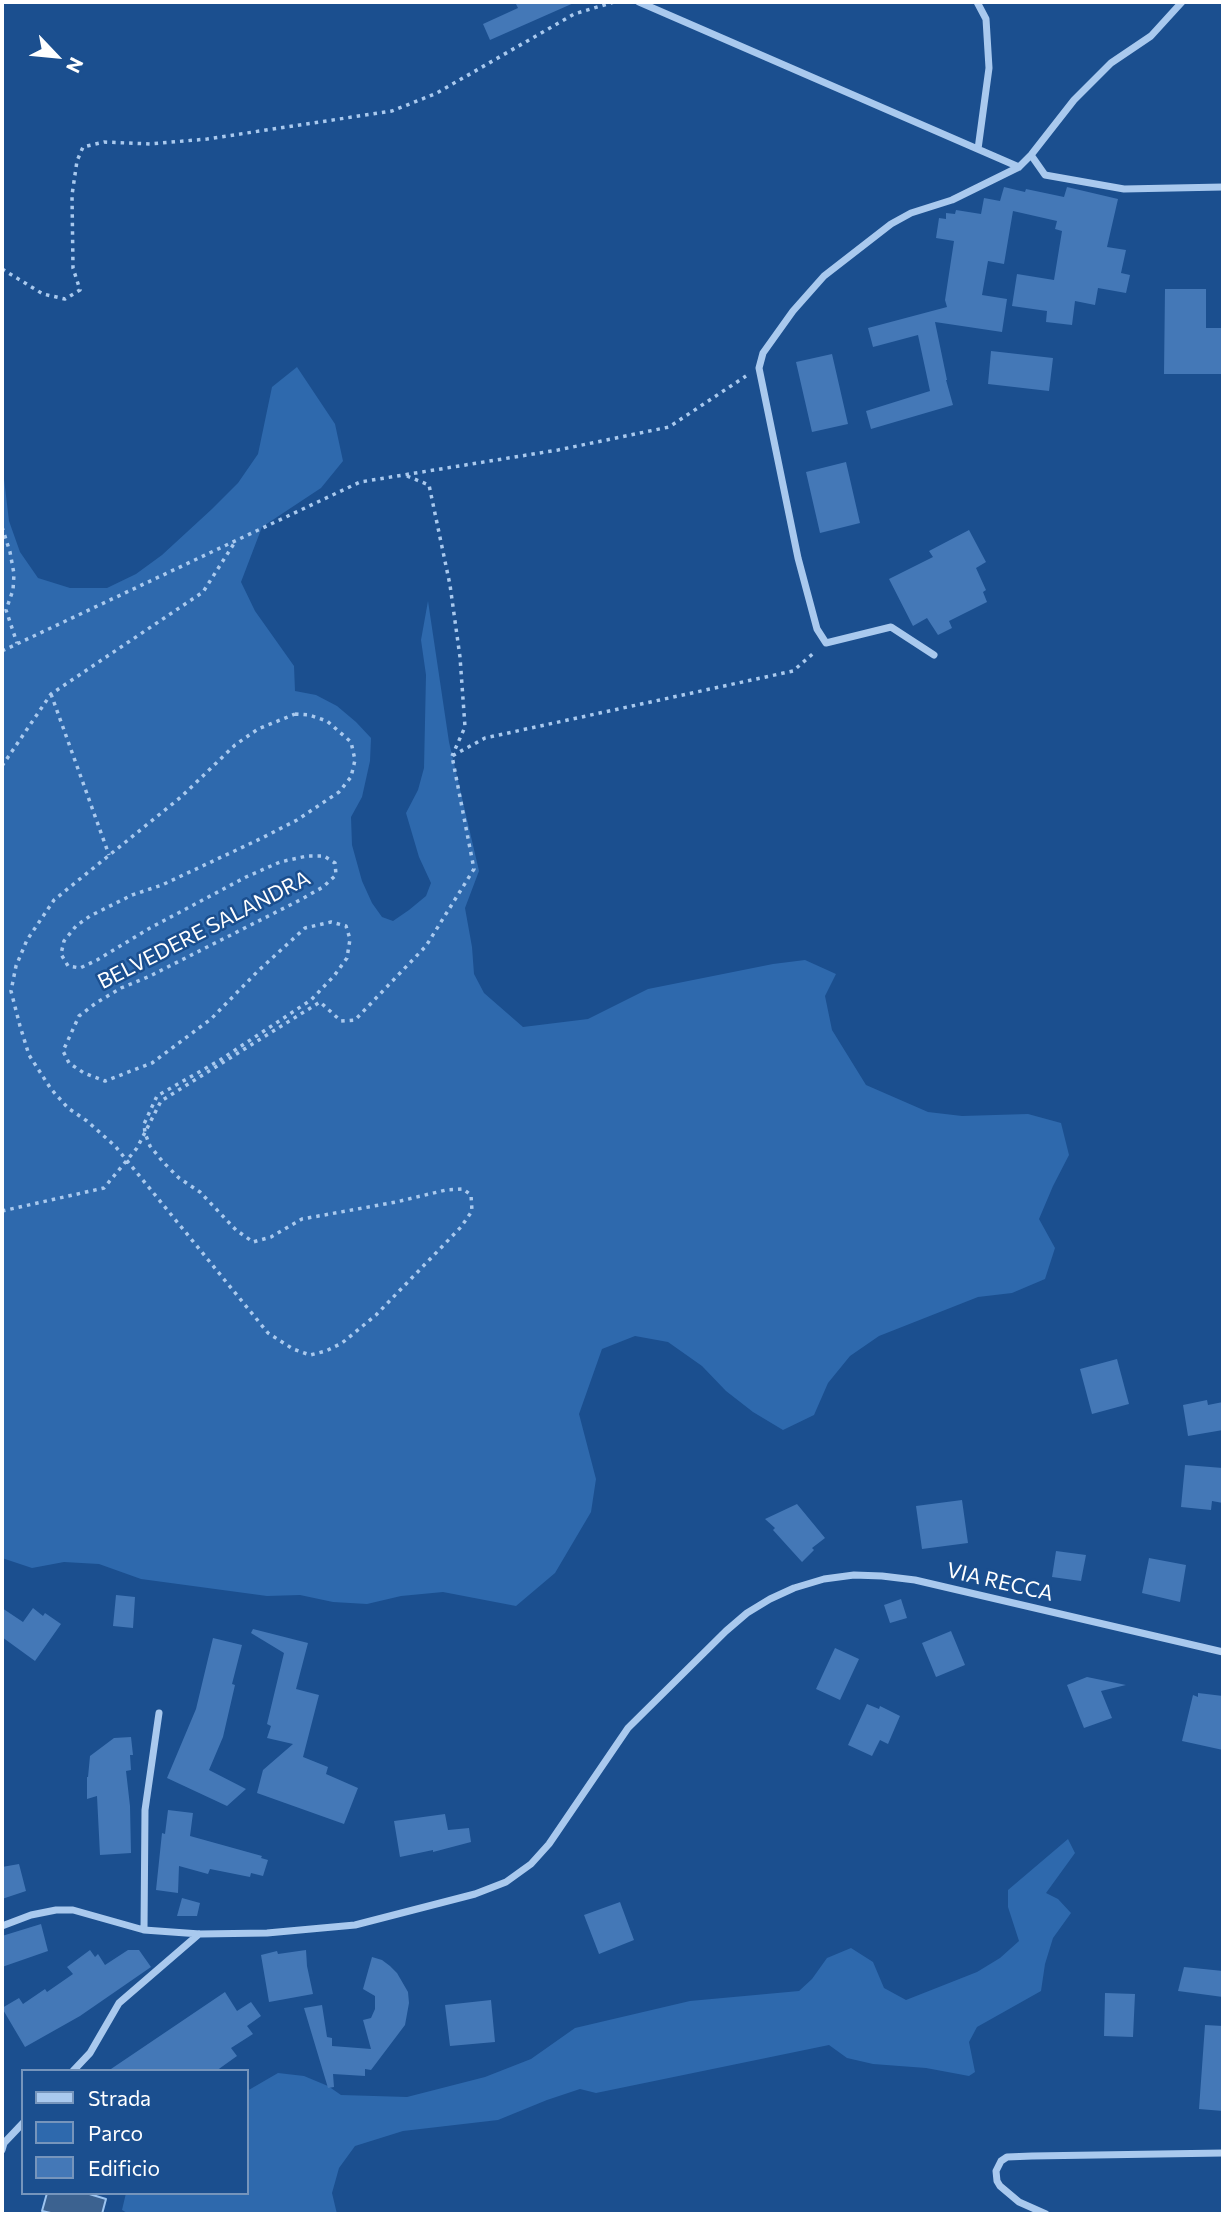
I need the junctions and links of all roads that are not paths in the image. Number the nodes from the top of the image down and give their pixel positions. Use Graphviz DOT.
graph roads {
  1 [pos="639,2"];
  2 [pos="977,2"];
  3 [pos="1182,2"];
  4 [pos="978,149"];
  5 [pos="1031,155"];
  6 [pos="1019,167"];
  7 [pos="1223,187"];
  8 [pos="934,655"];
  9 [pos="1223,1652"];
  10 [pos="159,1713"];
  11 [pos="2,1926"];
  12 [pos="144,1930"];
  13 [pos="200,1934"];
  14 [pos="75,2069"];
  15 [pos="21,2125"];
  16 [pos="2,2150"];
  17 [pos="1223,2152"];
  18 [pos="1046,2214"];
  1 -- 4 [label="street"];
  2 -- 4 [label="street"];
  3 -- 5 [label="street"];
  4 -- 6 [label="street"];
  5 -- 6 [label="street"];
  5 -- 7 [label="street"];
  6 -- 8 [label="street"];
  9 -- 13 [label="street, VIA RECCA"];
  10 -- 12 [label="street"];
  11 -- 12 [label="street, VIA RECCA"];
  12 -- 13 [label="street, VIA RECCA"];
  13 -- 14 [label="street"];
  15 -- 16 [label="street"];
  17 -- 18 [label="street"];
}
